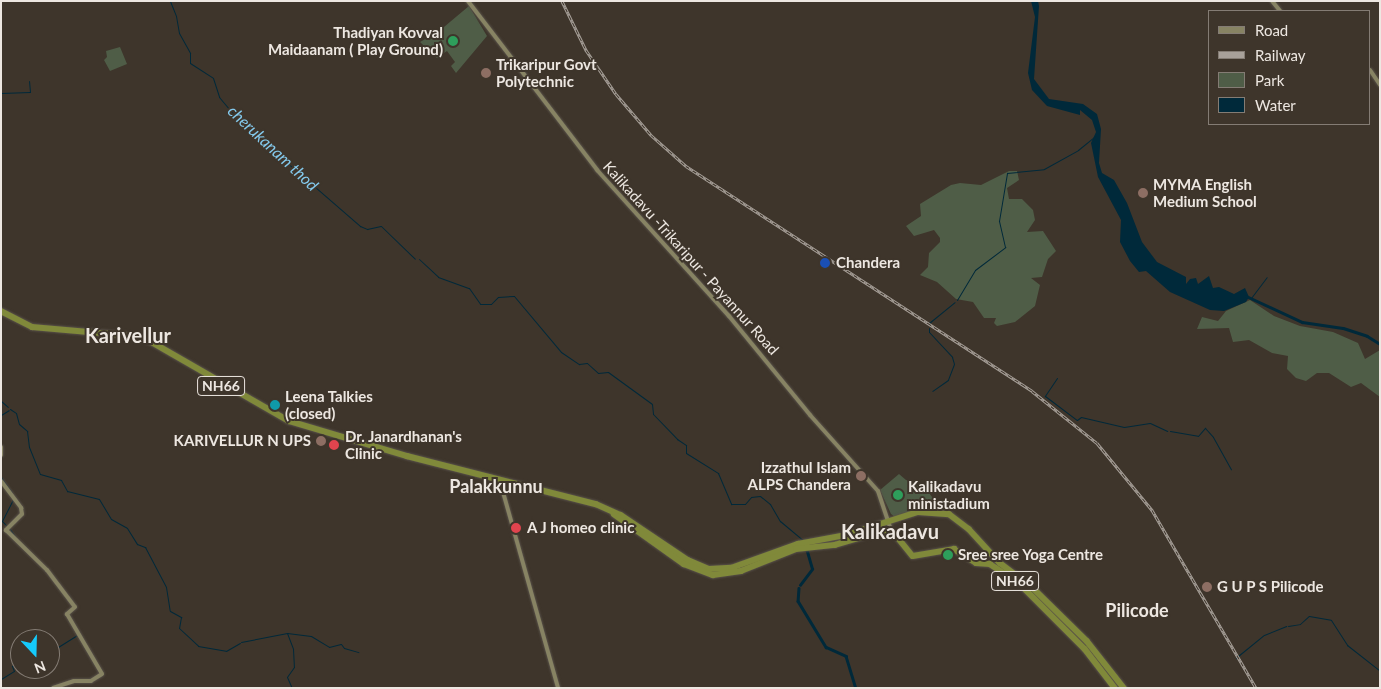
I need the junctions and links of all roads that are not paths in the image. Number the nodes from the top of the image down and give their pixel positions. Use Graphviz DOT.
graph roads {
  1 [pos="468,1"];
  2 [pos="1371,72"];
  3 [pos="1380,85"];
  4 [pos="1,311"];
  5 [pos="130,337"];
  6 [pos="314,430"];
  7 [pos="1,447"];
  8 [pos="1,455"];
  9 [pos="1,481"];
  10 [pos="502,482"];
  11 [pos="888,521"];
  12 [pos="891,530"];
  13 [pos="53,688"];
  14 [pos="558,688"];
  15 [pos="1115,688"];
  16 [pos="1124,688"];
  1 -- 11 [label="main road, Kalikadavu -Trikaripur - Payannur Road"];
  2 -- 3 [label="main road"];
  4 -- 5 [label="highway, NH66"];
  5 -- 6 [label="highway, NH66"];
  5 -- 6 [label="highway, NH66"];
  6 -- 10 [label="highway, NH66"];
  7 -- 8 [label="main road"];
  9 -- 13 [label="main road"];
  10 -- 11 [label="highway, NH66"];
  10 -- 12 [label="highway, NH66"];
  10 -- 14 [label="main road"];
  11 -- 12 [label="main road, Kalikadavu -Trikaripur - Payannur Road"];
  11 -- 16 [label="highway, NH66"];
  12 -- 15 [label="highway, NH66"];
}
